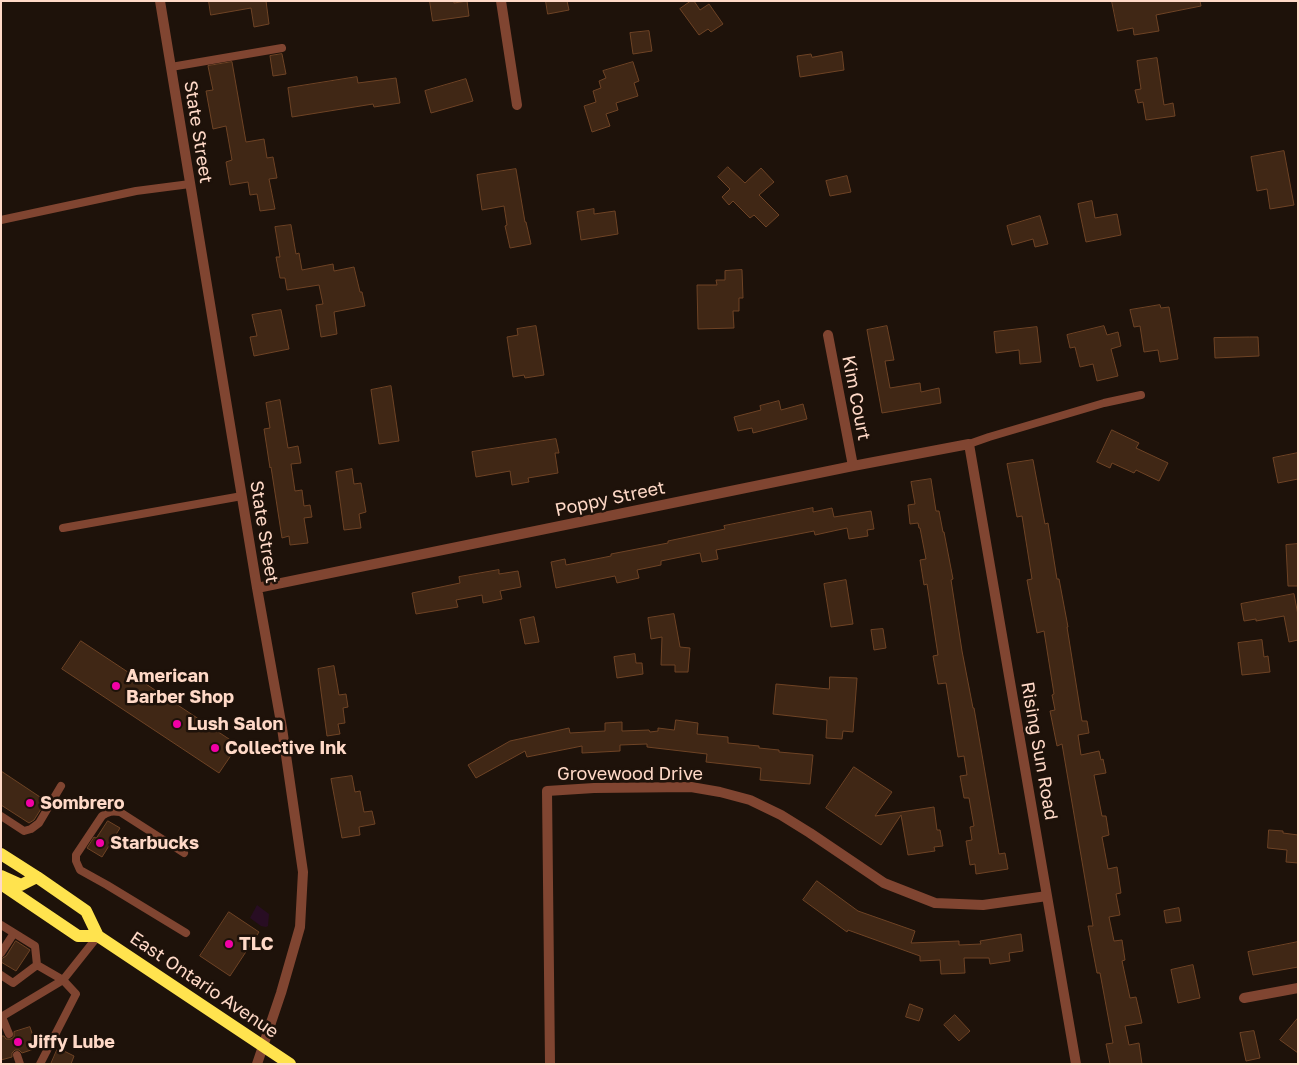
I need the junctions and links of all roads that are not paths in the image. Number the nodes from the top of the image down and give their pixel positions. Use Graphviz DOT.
graph roads {
  1 [pos="160,1"];
  2 [pos="501,1"];
  3 [pos="282,48"];
  4 [pos="171,68"];
  5 [pos="517,105"];
  6 [pos="190,184"];
  7 [pos="1,220"];
  8 [pos="828,335"];
  9 [pos="1141,395"];
  10 [pos="969,444"];
  11 [pos="853,466"];
  12 [pos="242,496"];
  13 [pos="63,528"];
  14 [pos="257,588"];
  15 [pos="61,786"];
  16 [pos="1,816"];
  17 [pos="184,852"];
  18 [pos="1,854"];
  19 [pos="1,876"];
  20 [pos="37,877"];
  21 [pos="1,884"];
  22 [pos="1047,896"];
  23 [pos="1,925"];
  24 [pos="14,933"];
  25 [pos="186,933"];
  26 [pos="98,936"];
  27 [pos="1,954"];
  28 [pos="37,965"];
  29 [pos="1,976"];
  30 [pos="63,980"];
  31 [pos="1298,988"];
  32 [pos="1244,998"];
  33 [pos="2,1017"];
  34 [pos="9,1034"];
  35 [pos="263,1045"];
  36 [pos="17,1055"];
  37 [pos="20,1064"];
  38 [pos="40,1064"];
  39 [pos="257,1064"];
  40 [pos="290,1064"];
  41 [pos="550,1064"];
  42 [pos="1076,1064"];
  1 -- 4 [label="street, State Street"];
  2 -- 5 [label="street"];
  3 -- 4 [label="lane"];
  4 -- 6 [label="street, State Street"];
  6 -- 7 [label="lane"];
  6 -- 12 [label="street, State Street"];
  8 -- 11 [label="street, Kim Court"];
  9 -- 10 [label="lane"];
  10 -- 11 [label="street, Poppy Street"];
  10 -- 22 [label="street, Rising Sun Road"];
  11 -- 14 [label="street, Poppy Street"];
  12 -- 13 [label="lane"];
  12 -- 14 [label="street, State Street"];
  14 -- 35 [label="street, State Street"];
  15 -- 16 [label="lane"];
  17 -- 25 [label="lane"];
  18 -- 20 [label="main road"];
  19 -- 20 [label="main road"];
  20 -- 26 [label="main road"];
  21 -- 26 [label="main road, East Ontario Avenue"];
  22 -- 41 [label="street, Grovewood Drive"];
  22 -- 42 [label="street, Rising Sun Road"];
  23 -- 24 [label="lane"];
  24 -- 27 [label="lane"];
  24 -- 28 [label="lane"];
  26 -- 30 [label="lane"];
  26 -- 35 [label="main road, East Ontario Avenue"];
  28 -- 29 [label="lane"];
  28 -- 30 [label="lane"];
  30 -- 33 [label="lane"];
  30 -- 38 [label="lane"];
  31 -- 32 [label="street"];
  33 -- 34 [label="lane"];
  35 -- 39 [label="street, State Street"];
  35 -- 40 [label="main road, East Ontario Avenue"];
  36 -- 37 [label="lane"];
}
